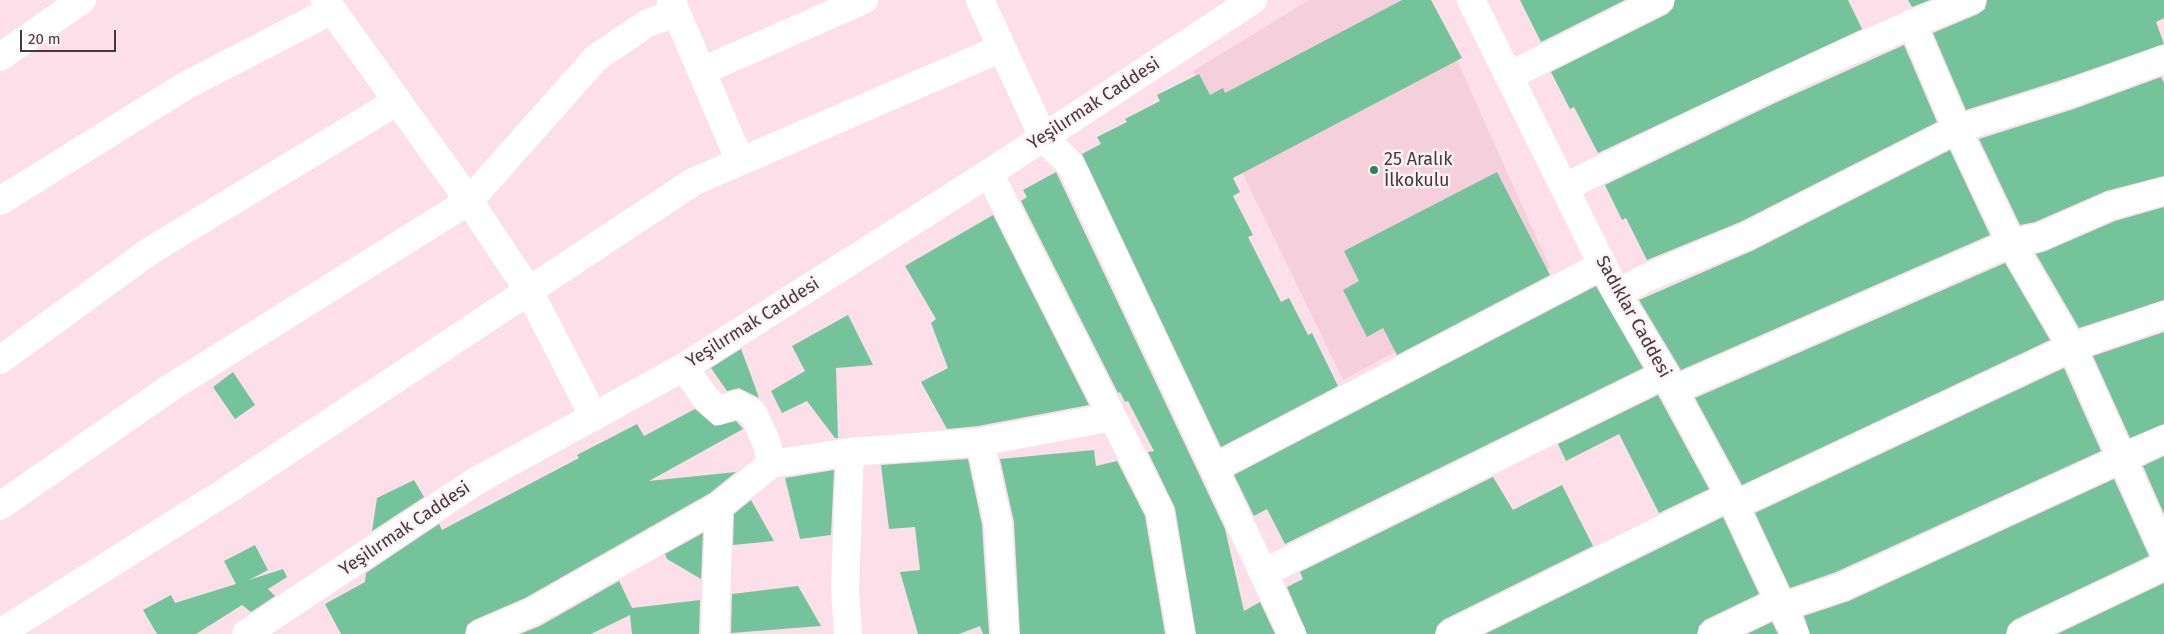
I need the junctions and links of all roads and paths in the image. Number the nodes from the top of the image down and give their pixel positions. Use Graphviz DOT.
graph roads {
  1 [pos="82,0"];
  2 [pos="864,0"];
  3 [pos="980,0"];
  4 [pos="1253,0"];
  5 [pos="1470,0"];
  6 [pos="1660,0"];
  7 [pos="1972,0"];
  8 [pos="328,5"];
  9 [pos="674,6"];
  10 [pos="1912,23"];
  11 [pos="1002,48"];
  12 [pos="0,57"];
  13 [pos="2164,59"];
  14 [pos="702,71"];
  15 [pos="1510,76"];
  16 [pos="396,102"];
  17 [pos="1957,128"];
  18 [pos="1043,137"];
  19 [pos="740,162"];
  20 [pos="989,173"];
  21 [pos="1564,187"];
  22 [pos="2164,191"];
  23 [pos="0,201"];
  24 [pos="469,201"];
  25 [pos="2011,243"];
  26 [pos="1603,265"];
  27 [pos="529,291"];
  28 [pos="1617,294"];
  29 [pos="2164,315"];
  30 [pos="2072,347"];
  31 [pos="0,360"];
  32 [pos="684,367"];
  33 [pos="1669,382"];
  34 [pos="1112,416"];
  35 [pos="594,417"];
  36 [pos="2164,439"];
  37 [pos="980,442"];
  38 [pos="850,452"];
  39 [pos="2121,457"];
  40 [pos="771,464"];
  41 [pos="1214,468"];
  42 [pos="1732,500"];
  43 [pos="0,506"];
  44 [pos="719,506"];
  45 [pos="2164,552"];
  46 [pos="2164,566"];
  47 [pos="1263,573"];
  48 [pos="1782,607"];
  49 [pos="0,633"];
  50 [pos="246,634"];
  51 [pos="480,634"];
  52 [pos="715,634"];
  53 [pos="848,634"];
  54 [pos="1005,634"];
  55 [pos="1181,634"];
  56 [pos="1292,634"];
  57 [pos="1450,634"];
  58 [pos="1712,634"];
  59 [pos="1795,634"];
  60 [pos="2021,634"];
  1 -- 12 [label="street"];
  2 -- 14 [label="street"];
  3 -- 11 [label="street"];
  4 -- 18 [label="street, Yeşilırmak Caddesi"];
  5 -- 15 [label="street, Sadıklar Caddesi"];
  6 -- 15 [label="street"];
  7 -- 10 [label="street"];
  8 -- 16 [label="street"];
  8 -- 23 [label="street"];
  9 -- 14 [label="street"];
  9 -- 24 [label="street"];
  10 -- 17 [label="street"];
  10 -- 21 [label="street"];
  11 -- 18 [label="street"];
  11 -- 19 [label="street"];
  13 -- 17 [label="street"];
  14 -- 19 [label="street"];
  15 -- 21 [label="street, Sadıklar Caddesi"];
  16 -- 24 [label="street"];
  16 -- 31 [label="street"];
  17 -- 25 [label="street"];
  17 -- 28 [label="street"];
  18 -- 20 [label="street, Yeşilırmak Caddesi"];
  18 -- 41 [label="street"];
  19 -- 27 [label="street"];
  20 -- 32 [label="street, Yeşilırmak Caddesi"];
  20 -- 34 [label="street"];
  21 -- 26 [label="street, Sadıklar Caddesi"];
  22 -- 25 [label="street"];
  24 -- 27 [label="street"];
  24 -- 43 [label="street"];
  25 -- 30 [label="street"];
  25 -- 33 [label="street"];
  26 -- 28 [label="street, Sadıklar Caddesi"];
  26 -- 41 [label="street"];
  27 -- 35 [label="street"];
  27 -- 49 [label="street"];
  28 -- 33 [label="street, Sadıklar Caddesi"];
  29 -- 30 [label="street"];
  30 -- 39 [label="street"];
  30 -- 42 [label="street"];
  32 -- 35 [label="street, Yeşilırmak Caddesi"];
  32 -- 40 [label="street"];
  33 -- 42 [label="street, Sadıklar Caddesi"];
  33 -- 47 [label="street"];
  34 -- 37 [label="street"];
  34 -- 55 [label="street"];
  35 -- 50 [label="street, Yeşilırmak Caddesi"];
  36 -- 39 [label="street"];
  37 -- 38 [label="street"];
  37 -- 54 [label="street"];
  38 -- 40 [label="street"];
  38 -- 53 [label="street"];
  39 -- 45 [label="street"];
  39 -- 48 [label="street"];
  40 -- 44 [label="street"];
  41 -- 47 [label="street"];
  42 -- 48 [label="street, Sadıklar Caddesi"];
  42 -- 57 [label="street"];
  44 -- 51 [label="street"];
  44 -- 52 [label="street"];
  46 -- 60 [label="street"];
  47 -- 56 [label="street"];
  48 -- 58 [label="street"];
  48 -- 59 [label="street, Sadıklar Caddesi"];
}
